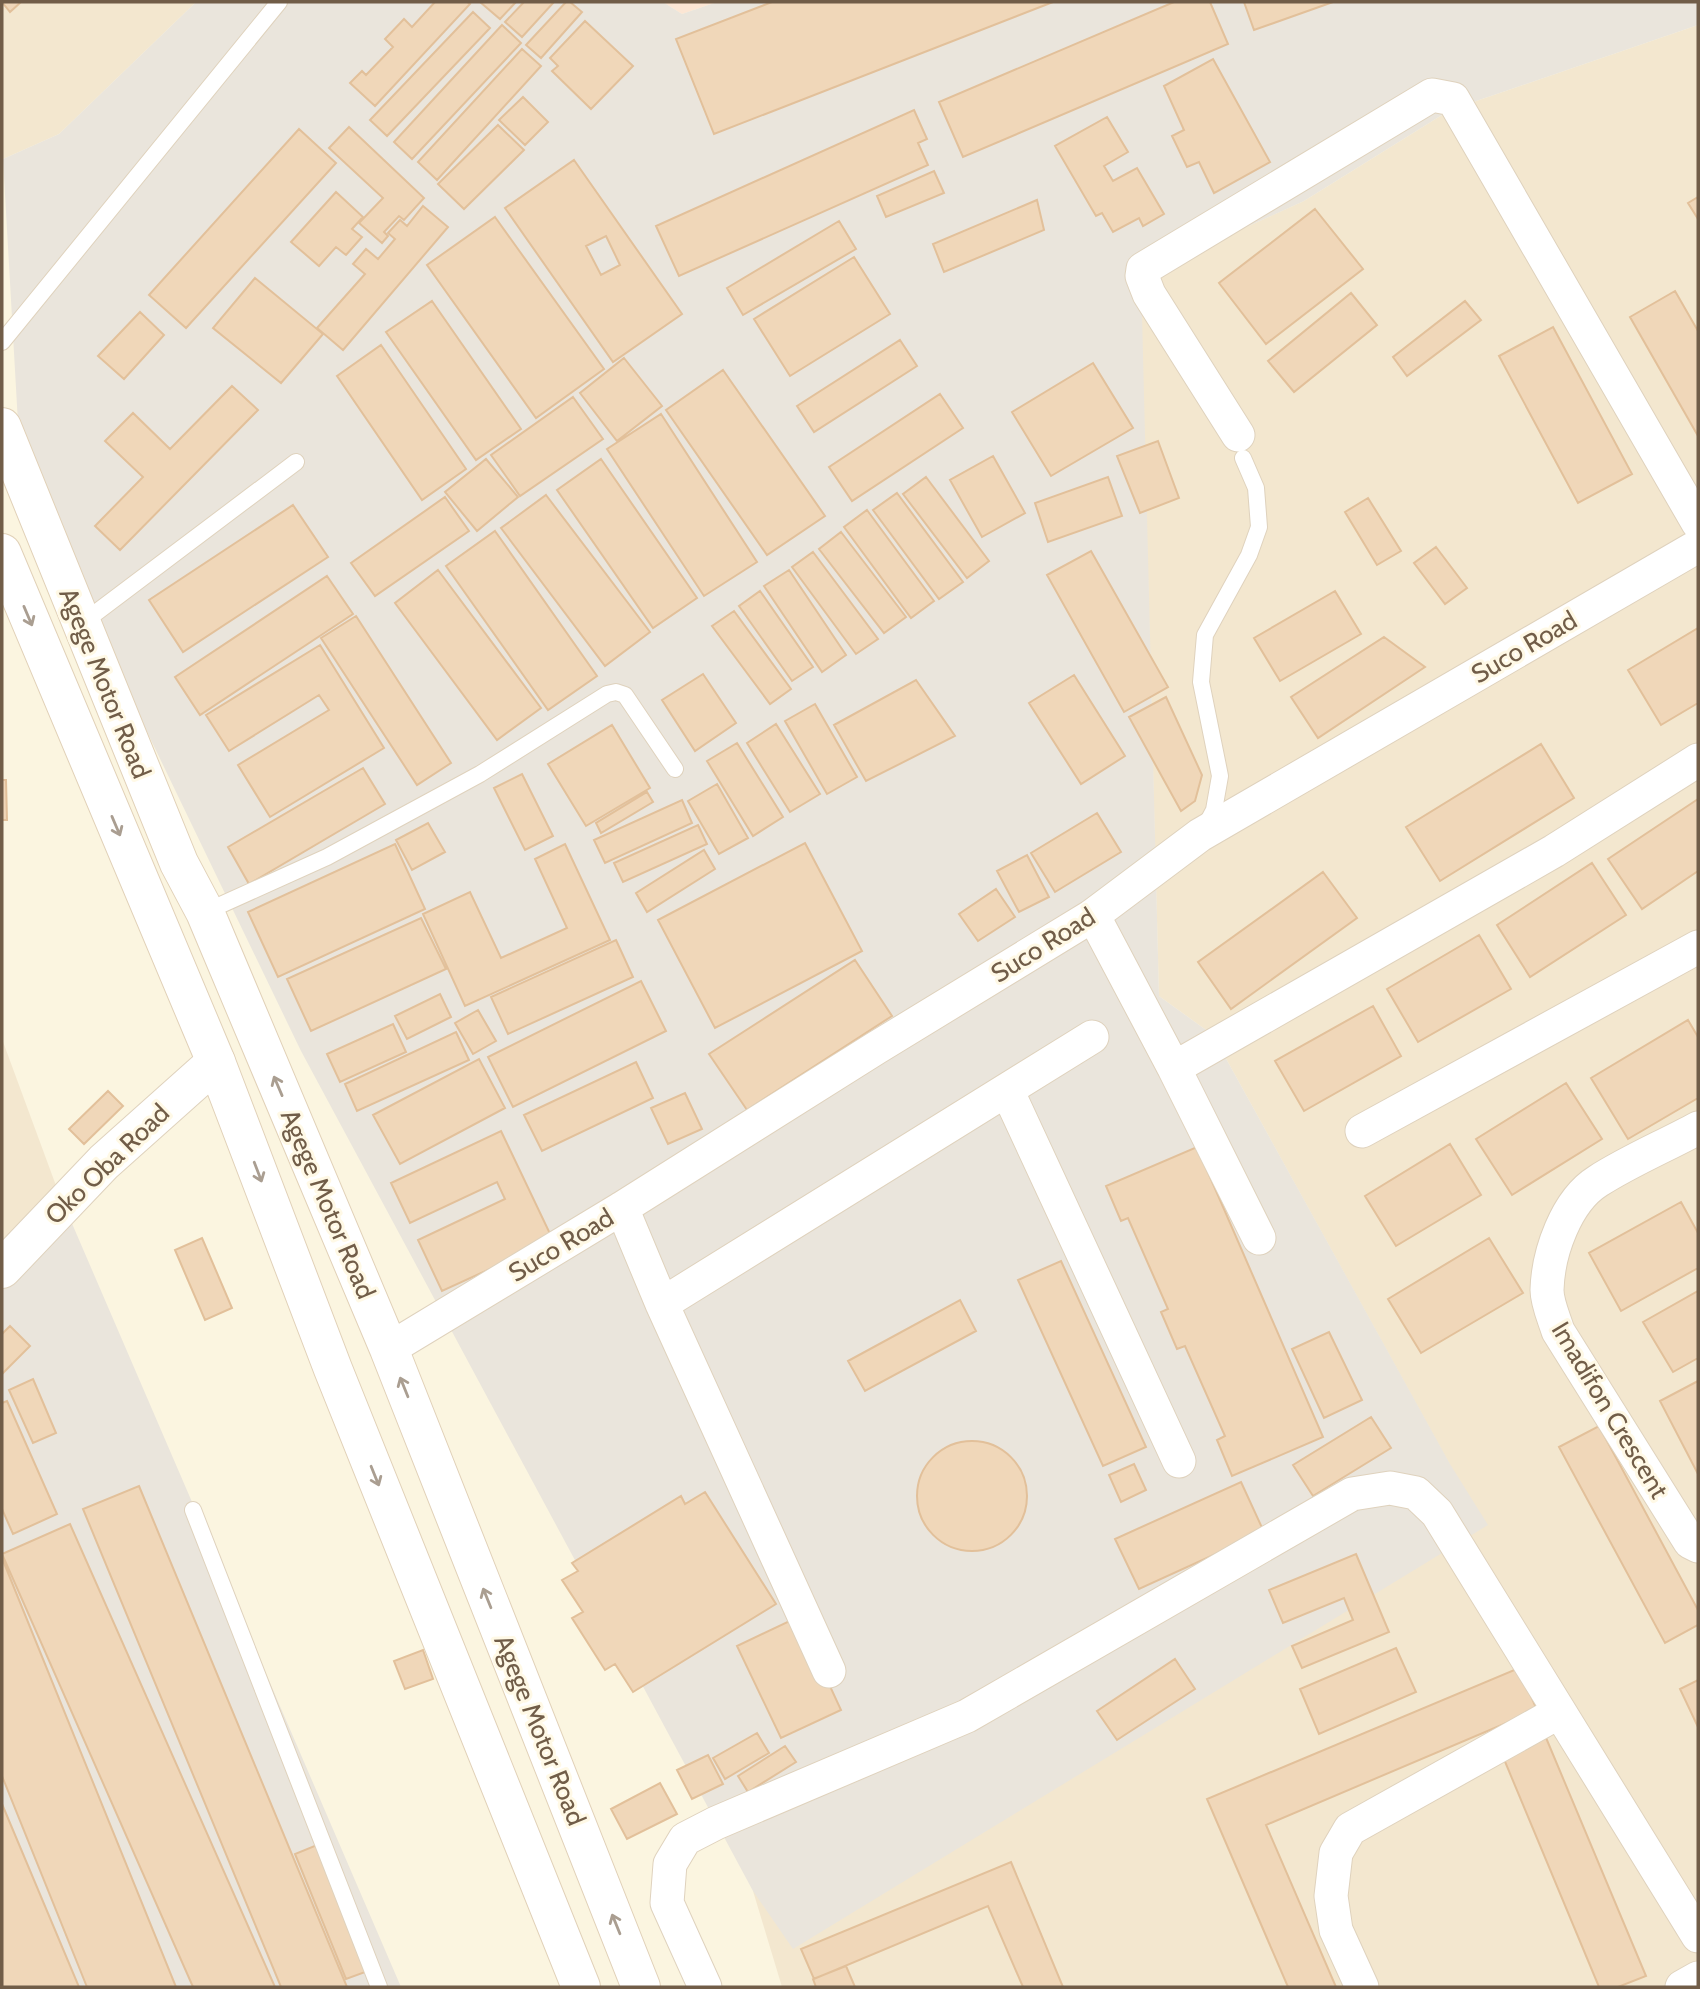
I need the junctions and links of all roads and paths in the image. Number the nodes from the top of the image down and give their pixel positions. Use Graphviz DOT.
graph roads {
  1 [pos="279,2"];
  2 [pos="2,342"];
  3 [pos="2,427"];
  4 [pos="1241,446"];
  5 [pos="296,462"];
  6 [pos="1698,523"];
  7 [pos="1698,546"];
  8 [pos="2,553"];
  9 [pos="81,624"];
  10 [pos="1698,760"];
  11 [pos="675,769"];
  12 [pos="1200,835"];
  13 [pos="205,912"];
  14 [pos="1093,915"];
  15 [pos="1698,947"];
  16 [pos="1092,1037"];
  17 [pos="216,1062"];
  18 [pos="1174,1068"];
  19 [pos="1007,1090"];
  20 [pos="1698,1128"];
  21 [pos="1362,1131"];
  22 [pos="622,1208"];
  23 [pos="1259,1238"];
  24 [pos="2,1269"];
  25 [pos="662,1304"];
  26 [pos="389,1349"];
  27 [pos="1179,1461"];
  28 [pos="193,1510"];
  29 [pos="1698,1546"];
  30 [pos="829,1671"];
  31 [pos="1559,1712"];
  32 [pos="1698,1936"];
  33 [pos="1698,1978"];
  34 [pos="379,1987"];
  35 [pos="581,1987"];
  36 [pos="641,1987"];
  37 [pos="705,1987"];
  38 [pos="1362,1987"];
  39 [pos="1682,1987"];
  1 -- 2 [label="lane"];
  3 -- 9 [label="main road, Agege Motor Road"];
  4 -- 6 [label="street"];
  4 -- 12 [label="lane"];
  5 -- 9 [label="lane"];
  7 -- 12 [label="street, Suco Road"];
  8 -- 17 [label="main road, Agege Motor Road, one-way"];
  9 -- 13 [label="main road, Agege Motor Road"];
  10 -- 18 [label="street"];
  11 -- 13 [label="lane"];
  12 -- 14 [label="street, Suco Road"];
  26 -- 13 [label="main road, Agege Motor Road, one-way"];
  14 -- 18 [label="street"];
  14 -- 22 [label="street, Suco Road"];
  15 -- 21 [label="street"];
  16 -- 19 [label="street"];
  17 -- 24 [label="main road, Oko Oba Road"];
  17 -- 35 [label="main road, Agege Motor Road, one-way"];
  18 -- 23 [label="street"];
  19 -- 25 [label="street"];
  19 -- 27 [label="street"];
  20 -- 29 [label="street, Imadifon Crescent"];
  22 -- 25 [label="street"];
  22 -- 26 [label="street, Suco Road"];
  25 -- 30 [label="street"];
  36 -- 26 [label="main road, Agege Motor Road, one-way"];
  28 -- 34 [label="lane"];
  31 -- 32 [label="street"];
  31 -- 37 [label="street"];
  31 -- 38 [label="street"];
  33 -- 39 [label="street"];
}
